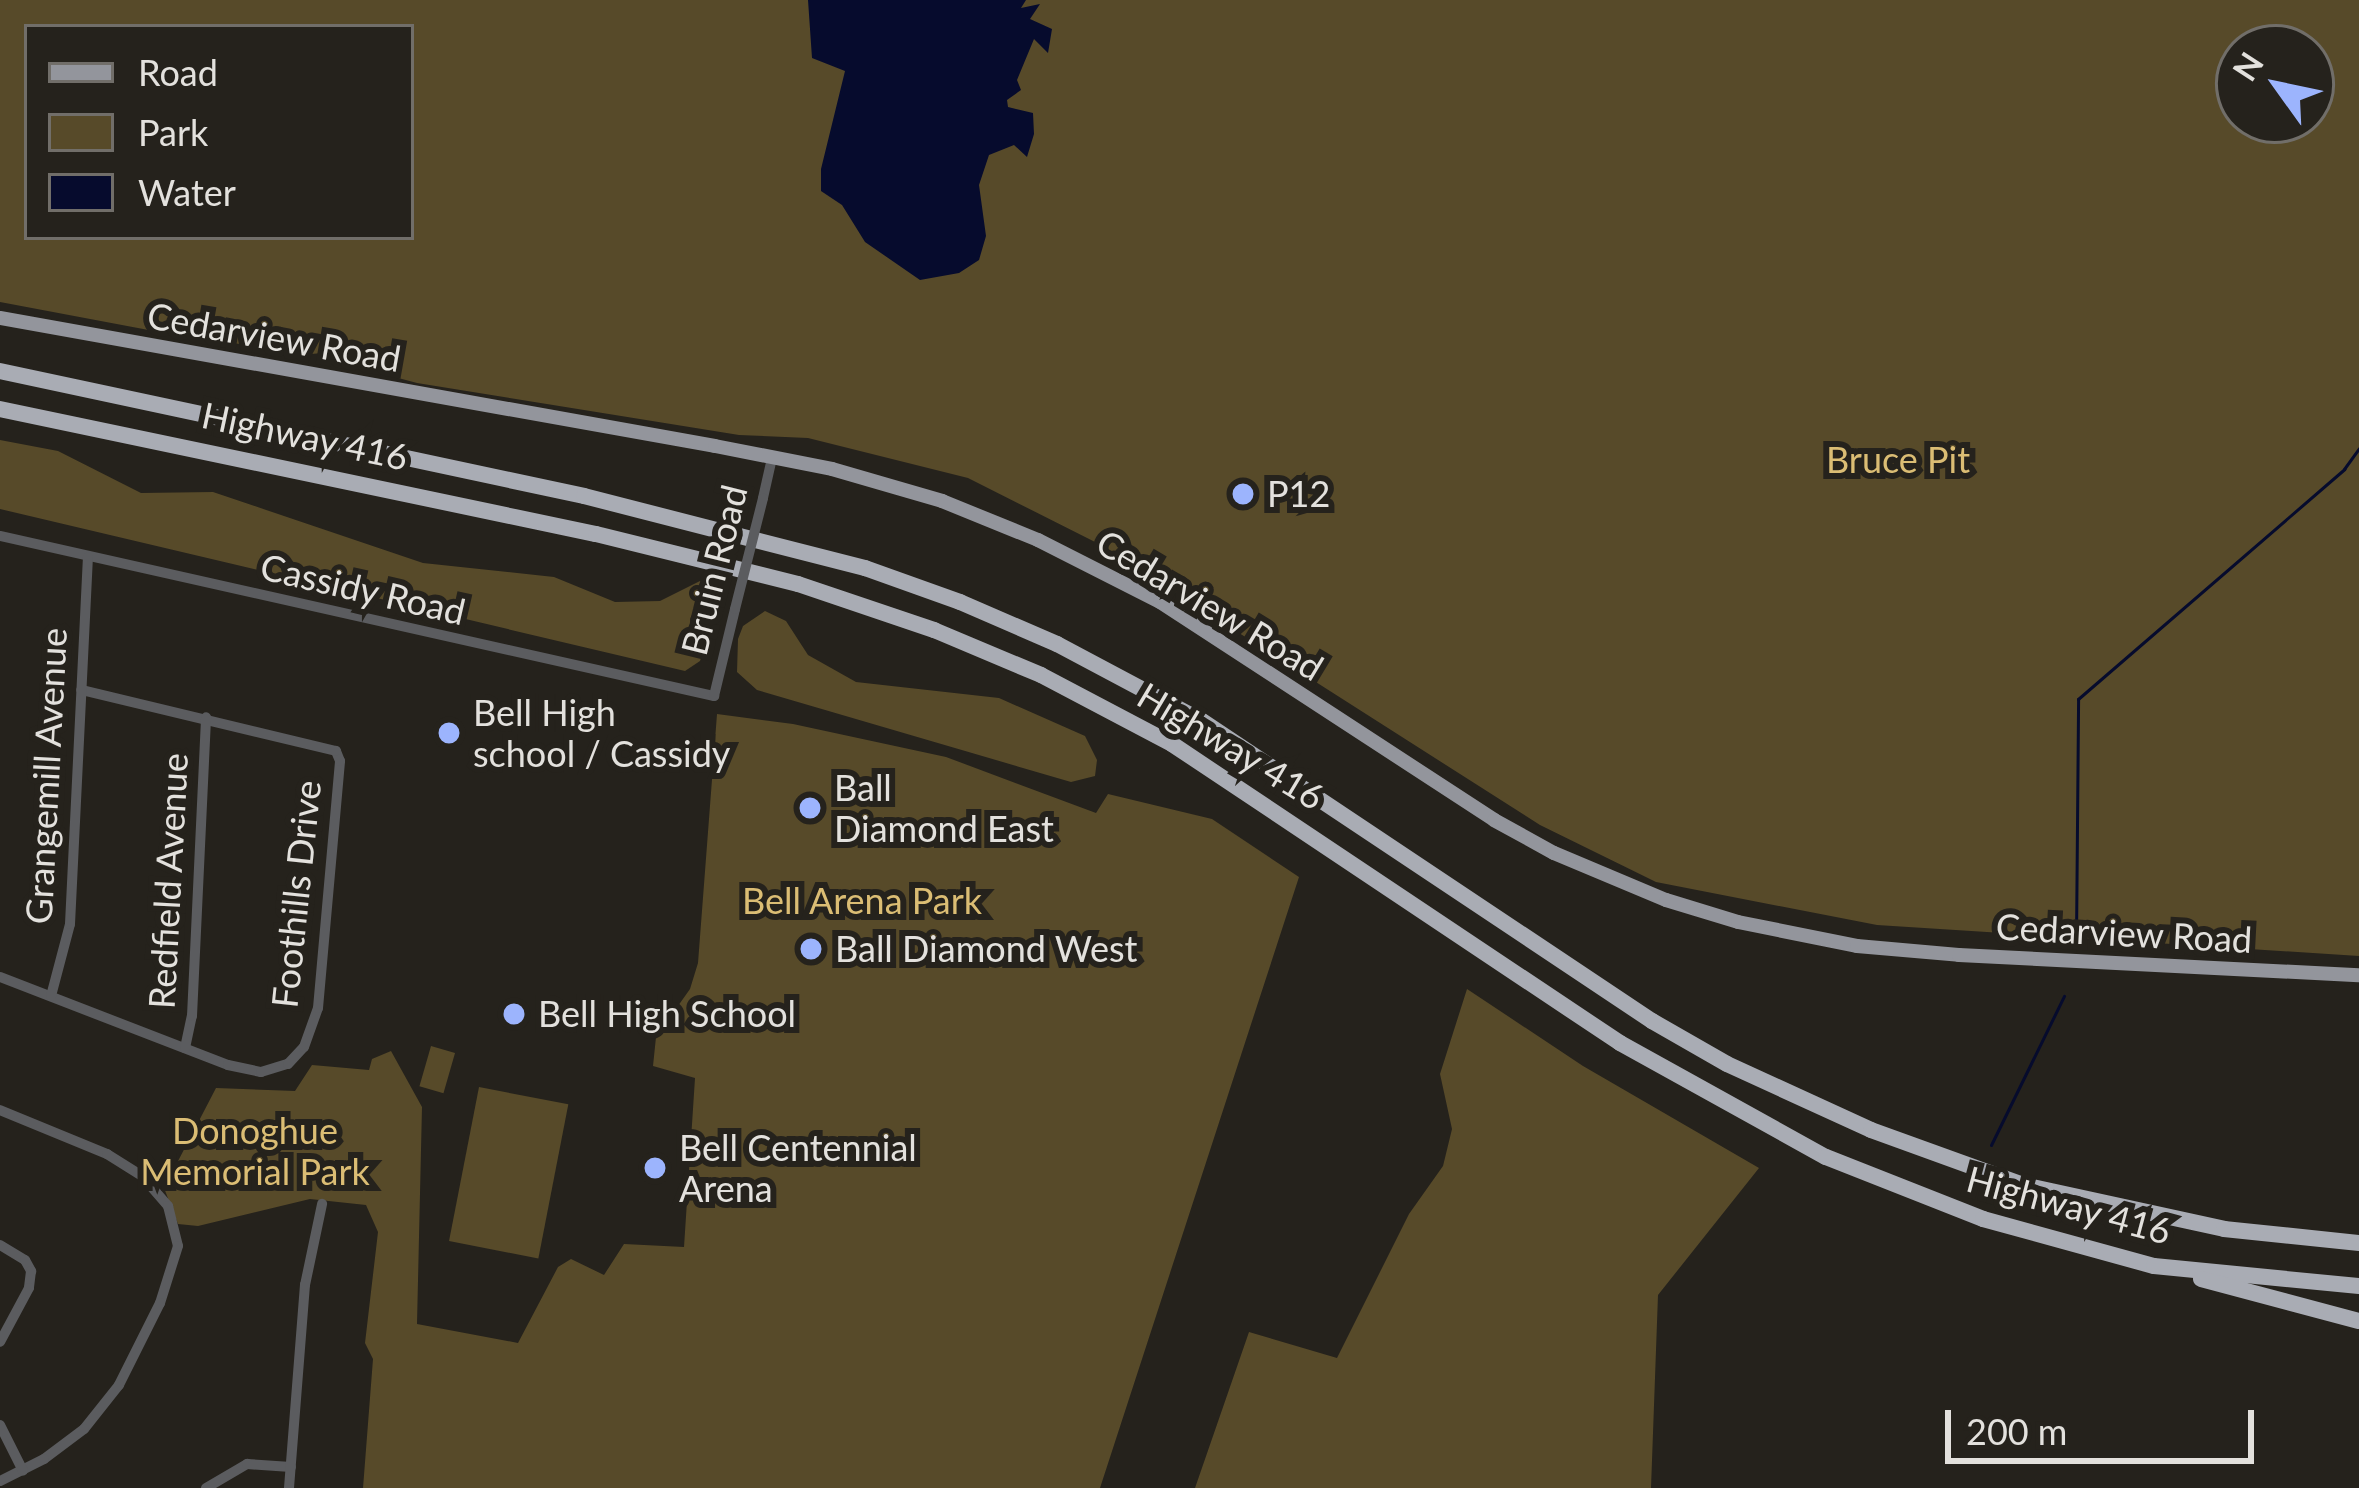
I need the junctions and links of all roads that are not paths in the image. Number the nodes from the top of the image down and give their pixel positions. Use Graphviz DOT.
graph roads {
  1 [pos="0,318"];
  2 [pos="0,371"];
  3 [pos="0,409"];
  4 [pos="772,458"];
  5 [pos="0,536"];
  6 [pos="88,557"];
  7 [pos="81,690"];
  8 [pos="714,696"];
  9 [pos="206,717"];
  10 [pos="2359,975"];
  11 [pos="0,976"];
  12 [pos="51,997"];
  13 [pos="185,1048"];
  14 [pos="0,1111"];
  15 [pos="322,1204"];
  16 [pos="2359,1240"];
  17 [pos="0,1245"];
  18 [pos="2153,1266"];
  19 [pos="2359,1286"];
  20 [pos="2359,1321"];
  21 [pos="0,1342"];
  22 [pos="0,1425"];
  23 [pos="291,1467"];
  24 [pos="22,1472"];
  25 [pos="0,1481"];
  26 [pos="206,1488"];
  27 [pos="290,1488"];
  1 -- 4 [label="main road, Cedarview Road"];
  2 -- 16 [label="highway, Highway 416"];
  3 -- 18 [label="highway, Highway 416"];
  4 -- 8 [label="street, Bruin Road, bridge"];
  4 -- 10 [label="main road, Cedarview Road"];
  5 -- 6 [label="street, Cassidy Road"];
  6 -- 7 [label="street, Grangemill Avenue"];
  6 -- 8 [label="street, Cassidy Road"];
  7 -- 9 [label="street, Foothills Drive"];
  7 -- 12 [label="street, Grangemill Avenue"];
  9 -- 13 [label="street, Redfield Avenue"];
  9 -- 13 [label="street, Foothills Drive"];
  11 -- 12 [label="street, Foothills Drive"];
  12 -- 13 [label="street, Foothills Drive"];
  14 -- 24 [label="street"];
  15 -- 23 [label="street"];
  17 -- 21 [label="street"];
  18 -- 19 [label="highway, Highway 416"];
  18 -- 20 [label="highway"];
  22 -- 24 [label="street"];
  23 -- 26 [label="street"];
  23 -- 27 [label="street"];
  24 -- 25 [label="street"];
}
